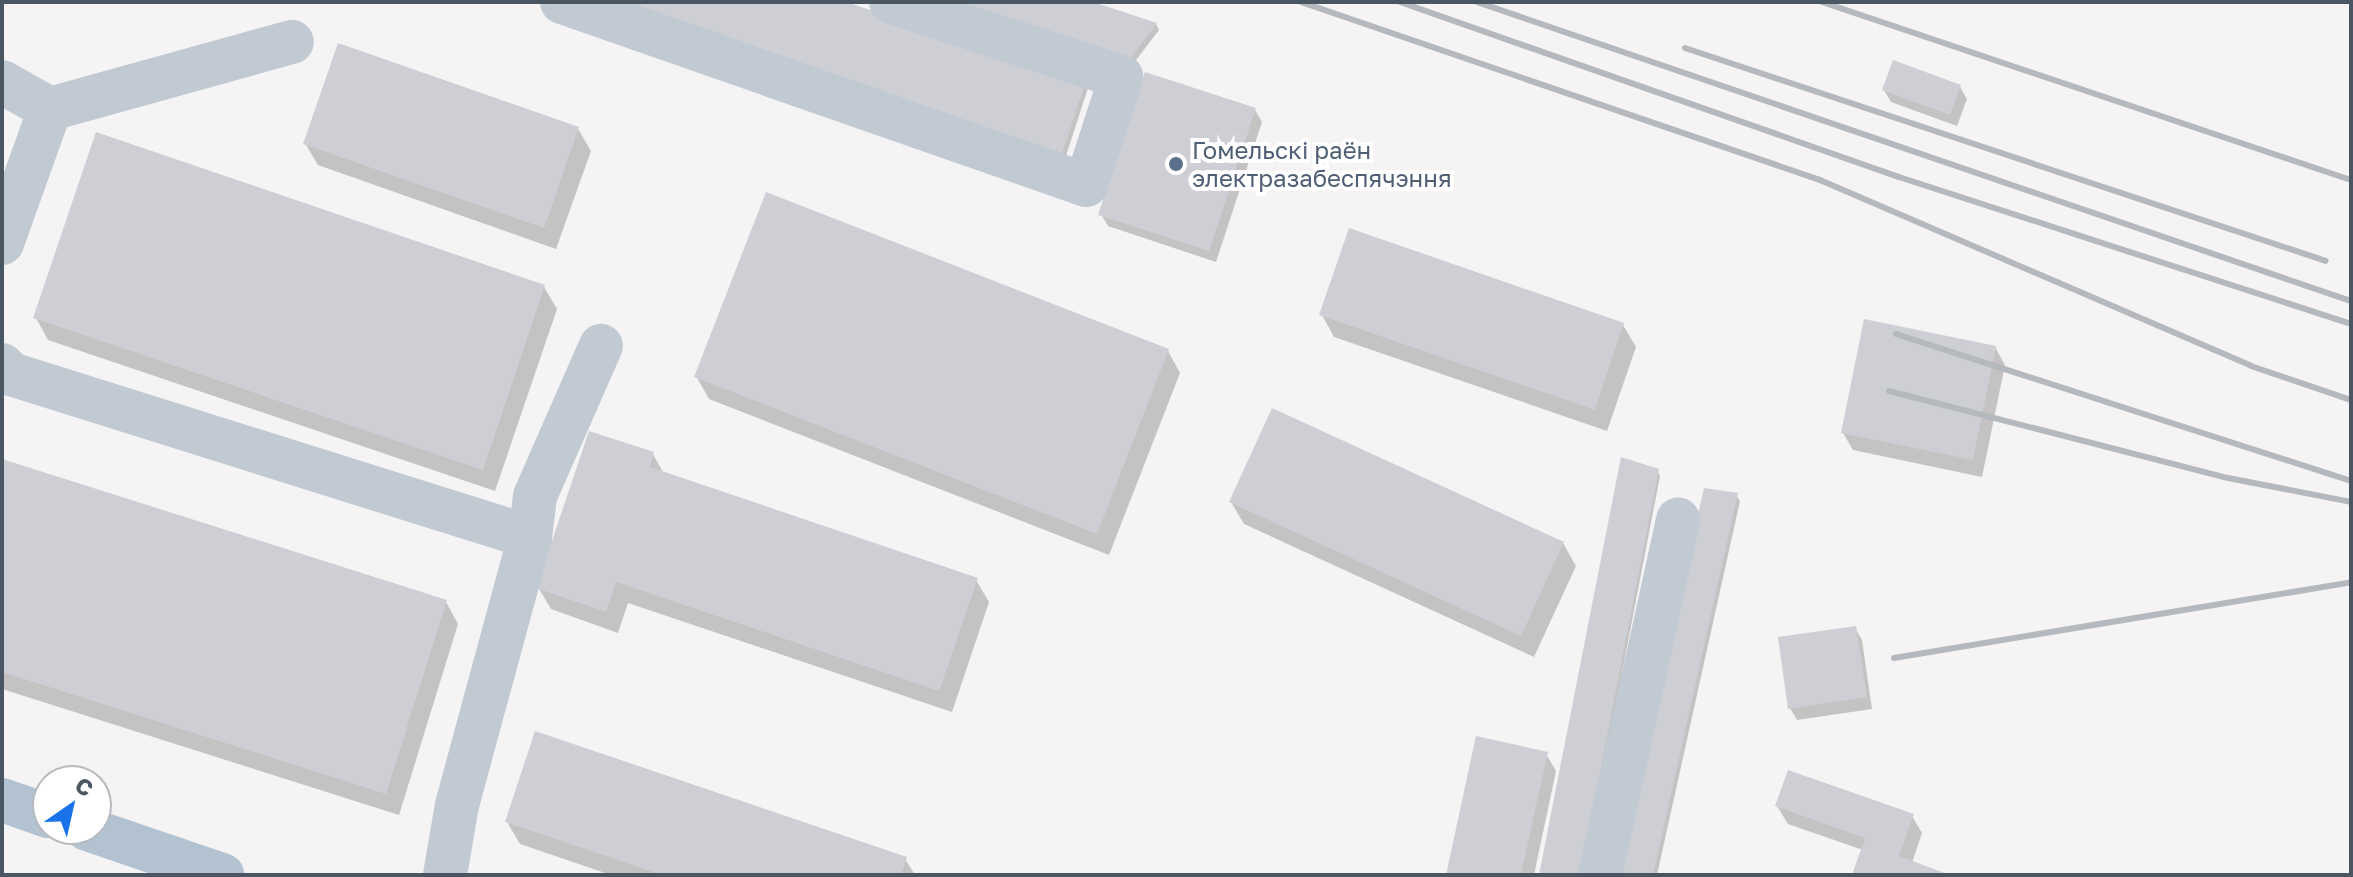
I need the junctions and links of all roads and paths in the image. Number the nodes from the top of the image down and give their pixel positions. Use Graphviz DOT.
graph roads {
  1 [pos="562,2"];
  2 [pos="891,2"];
  3 [pos="292,42"];
  4 [pos="2,82"];
  5 [pos="50,109"];
  6 [pos="2,243"];
  7 [pos="601,346"];
  8 [pos="2,365"];
  9 [pos="1678,519"];
  10 [pos="530,537"];
  11 [pos="2,800"];
  12 [pos="32,810"];
  13 [pos="112,838"];
  14 [pos="200,871"];
  15 [pos="445,875"];
  16 [pos="1600,875"];
  1 -- 2 [label="lane"];
  3 -- 5 [label="lane"];
  4 -- 5 [label="lane"];
  5 -- 6 [label="lane"];
  7 -- 10 [label="lane"];
  8 -- 10 [label="lane"];
  9 -- 16 [label="lane"];
  10 -- 15 [label="lane"];
  11 -- 12 [label="main road"];
  13 -- 14 [label="main road"];
}
